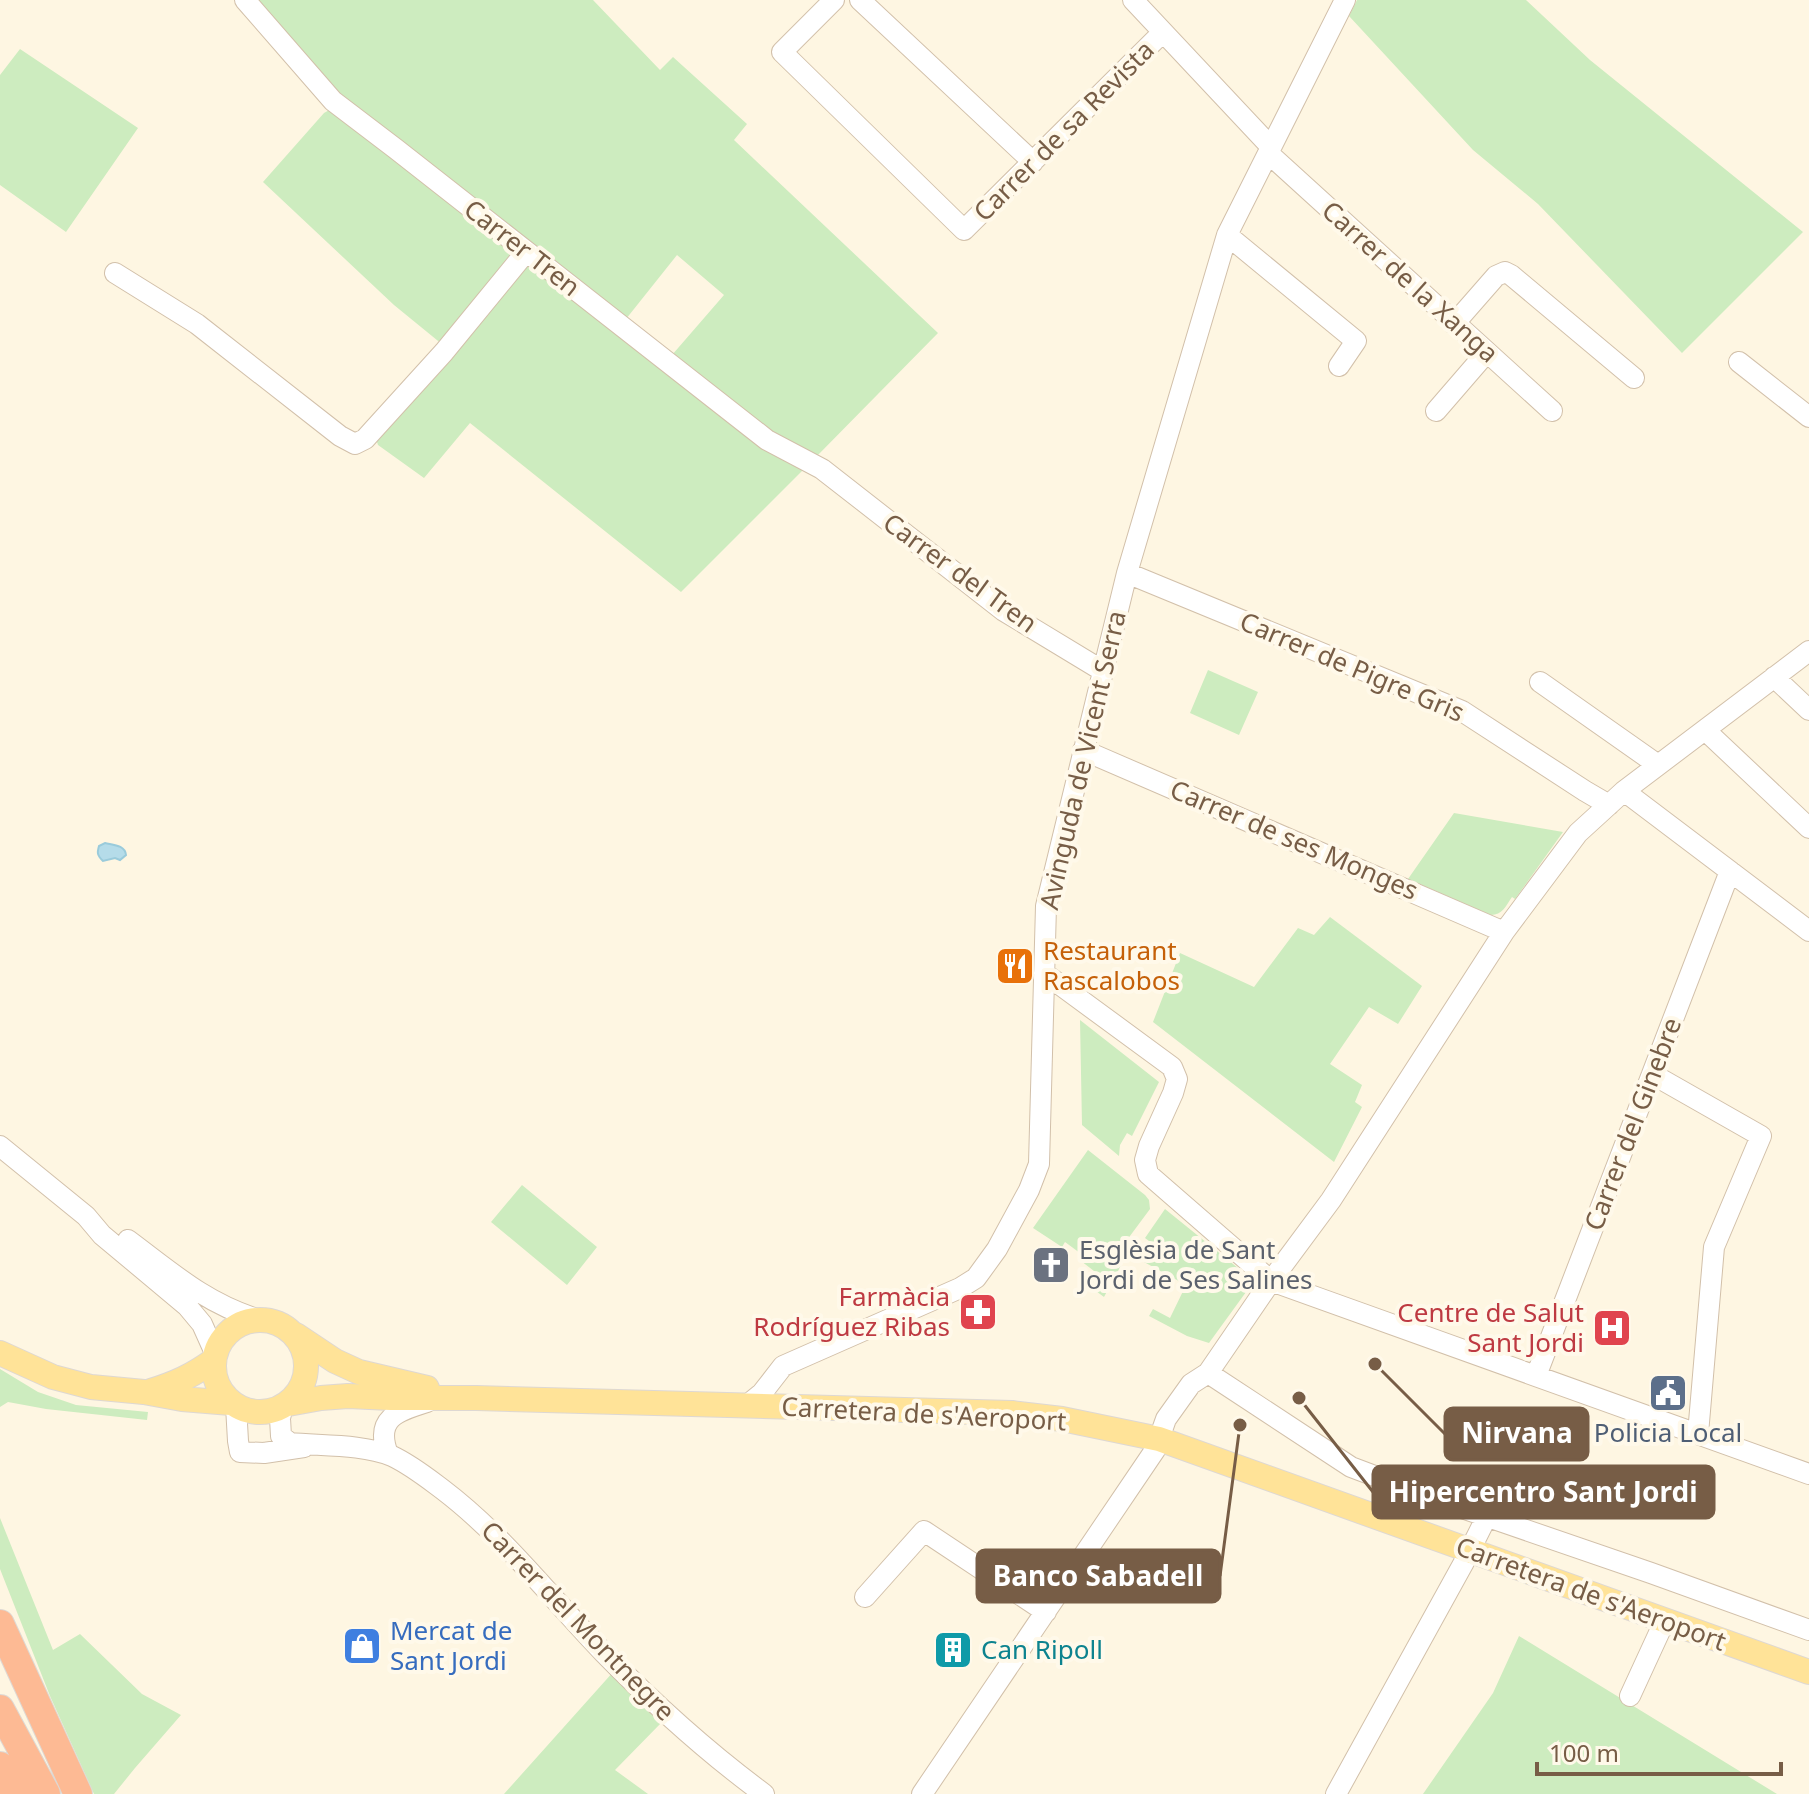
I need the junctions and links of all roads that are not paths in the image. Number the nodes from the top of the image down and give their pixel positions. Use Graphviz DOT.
graph roads {
  1 [pos="245,0"];
  2 [pos="834,0"];
  3 [pos="860,0"];
  4 [pos="1133,0"];
  5 [pos="1345,0"];
  6 [pos="1163,32"];
  7 [pos="1269,150"];
  8 [pos="1033,162"];
  9 [pos="1227,235"];
  10 [pos="526,252"];
  11 [pos="115,273"];
  12 [pos="1454,324"];
  13 [pos="1487,352"];
  14 [pos="1739,362"];
  15 [pos="1339,366"];
  16 [pos="1634,378"];
  17 [pos="1436,411"];
  18 [pos="1552,411"];
  19 [pos="1809,417"];
  20 [pos="822,469"];
  21 [pos="1127,573"];
  22 [pos="1809,651"];
  23 [pos="1103,671"];
  24 [pos="1774,677"];
  25 [pos="1540,682"];
  26 [pos="1809,710"];
  27 [pos="1705,730"];
  28 [pos="1083,750"];
  29 [pos="1658,765"];
  30 [pos="1616,798"];
  31 [pos="1809,828"];
  32 [pos="1730,871"];
  33 [pos="1809,931"];
  34 [pos="1504,932"];
  35 [pos="1044,973"];
  36 [pos="1652,1074"];
  37 [pos="0,1146"];
  38 [pos="111,1235"];
  39 [pos="1271,1281"];
  40 [pos="257,1319"];
  41 [pos="293,1333"];
  42 [pos="0,1353"];
  43 [pos="214,1357"];
  44 [pos="1208,1373"];
  45 [pos="1536,1376"];
  46 [pos="144,1392"];
  47 [pos="476,1398"];
  48 [pos="438,1399"];
  49 [pos="234,1404"];
  50 [pos="285,1405"];
  51 [pos="746,1406"];
  52 [pos="1698,1434"];
  53 [pos="1159,1439"];
  54 [pos="315,1446"];
  55 [pos="388,1454"];
  56 [pos="1809,1474"];
  57 [pos="1487,1516"];
  58 [pos="1470,1550"];
  59 [pos="865,1597"];
  60 [pos="1046,1612"];
  61 [pos="1665,1620"];
  62 [pos="0,1624"];
  63 [pos="1809,1630"];
  64 [pos="1809,1672"];
  65 [pos="1630,1696"];
  66 [pos="0,1709"];
  67 [pos="0,1766"];
  68 [pos="16,1794"];
  69 [pos="46,1794"];
  70 [pos="78,1794"];
  71 [pos="764,1794"];
  72 [pos="922,1794"];
  73 [pos="1336,1794"];
  1 -- 10 [label="street, Carrer Tren"];
  2 -- 8 [label="street, Carrer de sa Revista"];
  3 -- 8 [label="street"];
  4 -- 6 [label="street, Carrer de la Xanga"];
  5 -- 7 [label="street, Avinguda de Vicent Serra"];
  6 -- 7 [label="street, Carrer de la Xanga"];
  6 -- 8 [label="street, Carrer de sa Revista"];
  7 -- 9 [label="street, Avinguda de Vicent Serra"];
  7 -- 12 [label="street, Carrer de la Xanga"];
  9 -- 15 [label="street"];
  9 -- 21 [label="street, Avinguda de Vicent Serra"];
  10 -- 11 [label="street"];
  10 -- 20 [label="street, Carrer Tren"];
  12 -- 13 [label="street, Carrer de la Xanga"];
  12 -- 16 [label="street"];
  13 -- 17 [label="street"];
  13 -- 18 [label="street, Carrer de la Xanga"];
  14 -- 19 [label="street"];
  20 -- 23 [label="street, Carrer del Tren"];
  21 -- 23 [label="street, Avinguda de Vicent Serra"];
  21 -- 30 [label="street, Carrer de Pigre Gris"];
  22 -- 24 [label="street"];
  23 -- 28 [label="street, Avinguda de Vicent Serra"];
  24 -- 26 [label="street"];
  24 -- 27 [label="street"];
  25 -- 29 [label="street"];
  27 -- 29 [label="street"];
  27 -- 31 [label="street"];
  28 -- 34 [label="street, Carrer de ses Monges"];
  28 -- 35 [label="street, Avinguda de Vicent Serra"];
  29 -- 30 [label="street"];
  30 -- 32 [label="street, Carrer de Pigre Gris"];
  30 -- 34 [label="street"];
  32 -- 33 [label="street, Carrer de Pigre Gris"];
  32 -- 36 [label="street, Carrer del Ginebre"];
  34 -- 39 [label="street"];
  35 -- 39 [label="street"];
  35 -- 51 [label="street, Avinguda de Vicent Serra"];
  36 -- 45 [label="street, Carrer del Ginebre"];
  36 -- 52 [label="street"];
  37 -- 38 [label="street"];
  38 -- 40 [label="street"];
  38 -- 43 [label="street"];
  39 -- 44 [label="street"];
  39 -- 45 [label="street"];
  40 -- 41 [label="main road"];
  40 -- 43 [label="main road"];
  41 -- 47 [label="main road"];
  41 -- 50 [label="main road"];
  42 -- 46 [label="main road"];
  43 -- 46 [label="main road"];
  43 -- 49 [label="main road"];
  44 -- 53 [label="street"];
  44 -- 57 [label="street, Carretera de s'Aeroport"];
  45 -- 52 [label="street"];
  46 -- 49 [label="main road"];
  47 -- 48 [label="main road"];
  47 -- 51 [label="main road, Carretera de s'Aeroport"];
  48 -- 50 [label="main road"];
  48 -- 55 [label="street"];
  49 -- 50 [label="main road"];
  49 -- 54 [label="street, Carrer del Montnegre"];
  50 -- 54 [label="street, Carrer del Montnegre"];
  51 -- 53 [label="main road, Carretera de s'Aeroport"];
  52 -- 56 [label="street"];
  53 -- 58 [label="main road, Carretera de s'Aeroport"];
  53 -- 60 [label="street"];
  54 -- 55 [label="street, Carrer del Montnegre"];
  55 -- 71 [label="street, Carrer del Montnegre"];
  57 -- 58 [label="street"];
  57 -- 63 [label="street, Carretera de s'Aeroport"];
  58 -- 61 [label="main road, Carretera de s'Aeroport"];
  58 -- 73 [label="street"];
  59 -- 60 [label="street"];
  60 -- 72 [label="street"];
  61 -- 64 [label="main road, Carretera de s'Aeroport"];
  61 -- 65 [label="street"];
  62 -- 70 [label="highway"];
  66 -- 69 [label="highway"];
  67 -- 68 [label="highway"];
}
